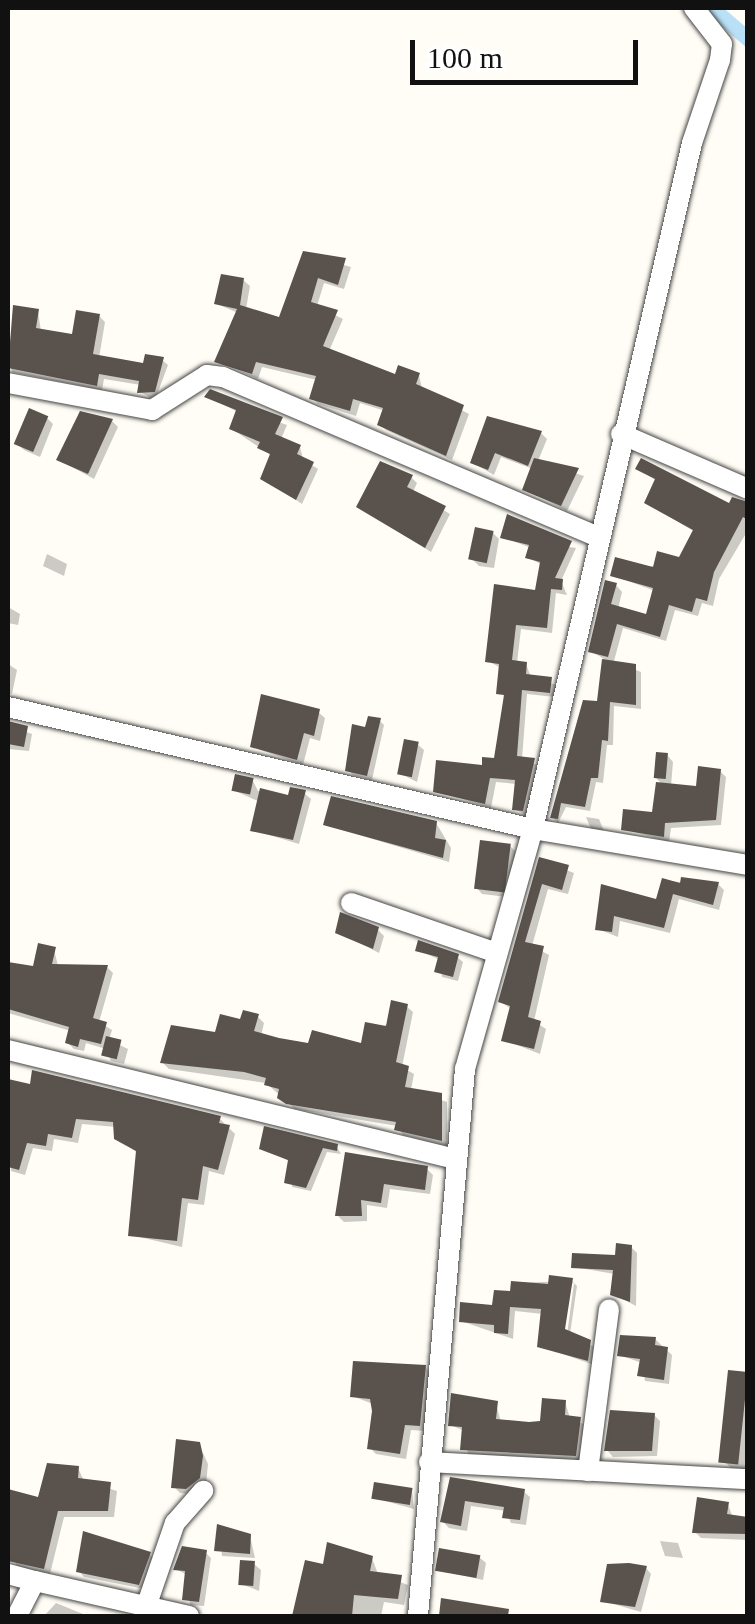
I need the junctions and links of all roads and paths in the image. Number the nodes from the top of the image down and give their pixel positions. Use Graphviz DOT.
graph roads {
  1 [pos="694,8"];
  2 [pos="8,383"];
  3 [pos="621,434"];
  4 [pos="748,489"];
  5 [pos="596,536"];
  6 [pos="8,707"];
  7 [pos="533,829"];
  8 [pos="748,865"];
  9 [pos="351,903"];
  10 [pos="496,953"];
  11 [pos="8,1050"];
  12 [pos="456,1158"];
  13 [pos="610,1309"];
  14 [pos="429,1462"];
  15 [pos="588,1471"];
  16 [pos="748,1479"];
  17 [pos="203,1491"];
  18 [pos="8,1574"];
  19 [pos="36,1580"];
  20 [pos="146,1607"];
  21 [pos="17,1616"];
  22 [pos="188,1616"];
  23 [pos="418,1616"];
  1 -- 3 [label="street"];
  2 -- 5 [label="street"];
  3 -- 4 [label="street"];
  3 -- 5 [label="street"];
  5 -- 7 [label="street"];
  6 -- 7 [label="street"];
  7 -- 8 [label="street"];
  7 -- 10 [label="street"];
  9 -- 10 [label="street"];
  10 -- 12 [label="street"];
  11 -- 12 [label="street"];
  12 -- 14 [label="street"];
  13 -- 15 [label="street"];
  14 -- 15 [label="street"];
  14 -- 23 [label="street"];
  15 -- 16 [label="street"];
  17 -- 20 [label="street"];
  18 -- 19 [label="street"];
  19 -- 20 [label="street"];
  19 -- 21 [label="street"];
  20 -- 22 [label="street"];
}
